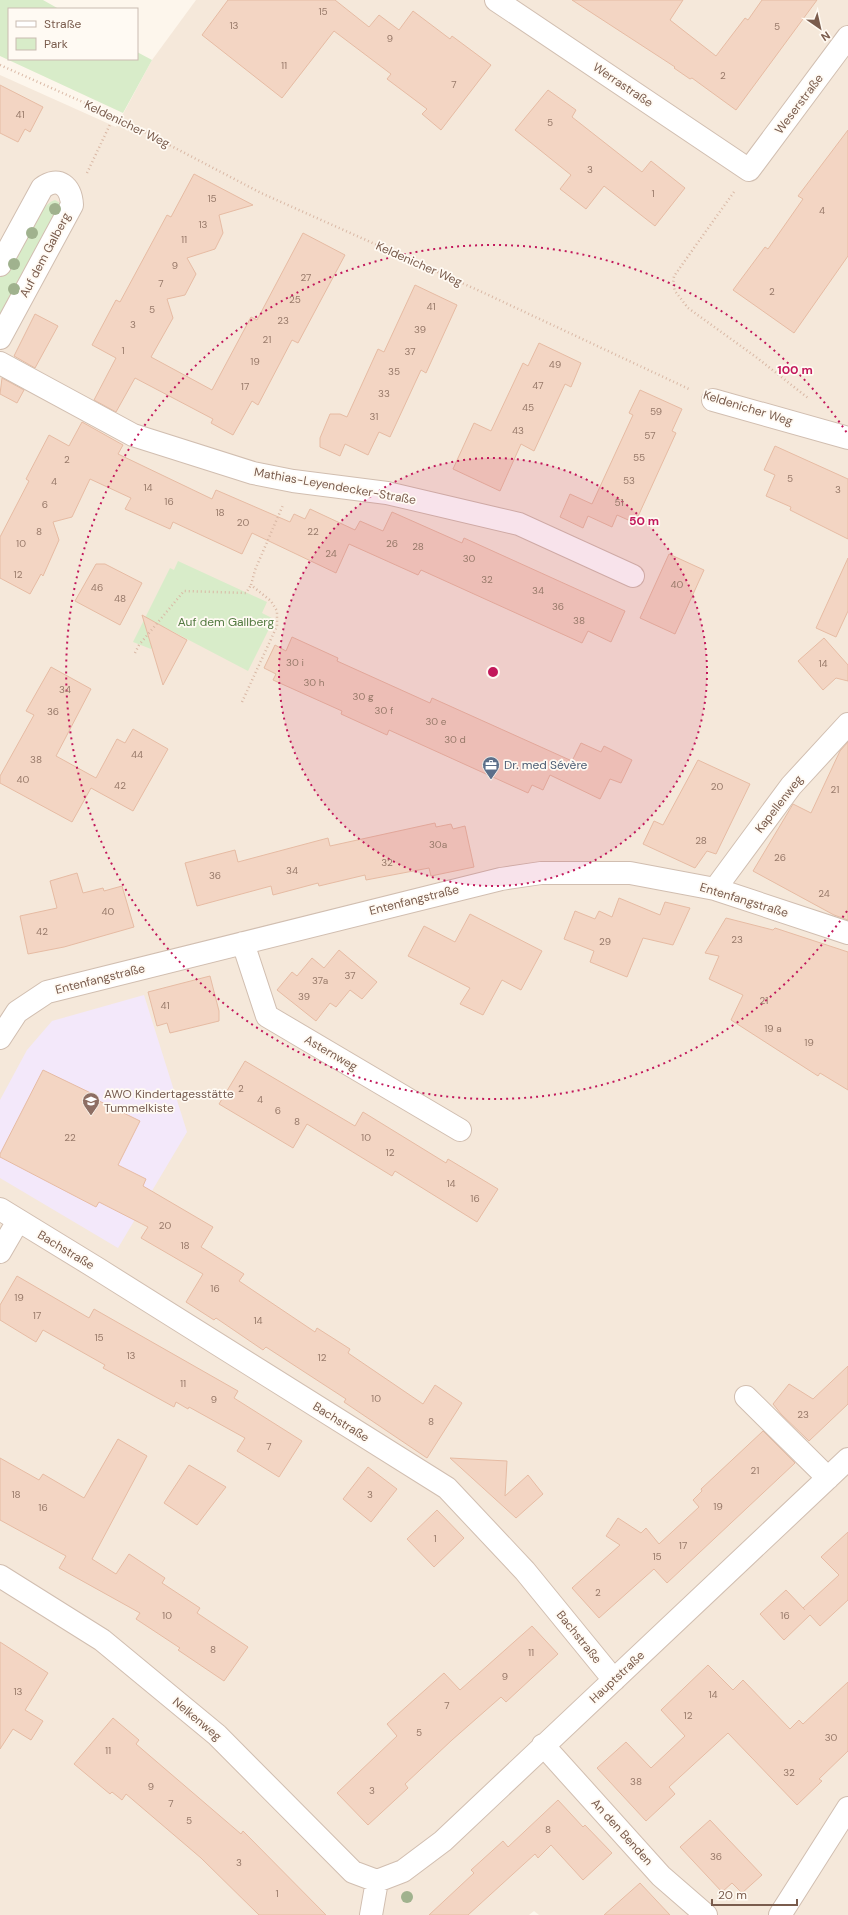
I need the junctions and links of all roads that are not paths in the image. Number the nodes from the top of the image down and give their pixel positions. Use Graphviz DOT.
graph roads {
  1 [pos="496,0"];
  2 [pos="848,37"];
  3 [pos="749,170"];
  4 [pos="0,264"];
  5 [pos="0,338"];
  6 [pos="0,363"];
  7 [pos="714,400"];
  8 [pos="848,438"];
  9 [pos="633,576"];
  10 [pos="848,724"];
  11 [pos="715,889"];
  12 [pos="848,933"];
  13 [pos="243,943"];
  14 [pos="0,1038"];
  15 [pos="460,1130"];
  16 [pos="0,1209"];
  17 [pos="18,1221"];
  18 [pos="0,1252"];
  19 [pos="746,1398"];
  20 [pos="848,1459"];
  21 [pos="828,1478"];
  22 [pos="0,1576"];
  23 [pos="614,1680"];
  24 [pos="543,1745"];
  25 [pos="848,1808"];
  26 [pos="841,1834"];
  27 [pos="378,1881"];
  28 [pos="371,1915"];
  29 [pos="706,1915"];
  30 [pos="780,1915"];
  1 -- 3 [label="street, Werrastraße"];
  2 -- 3 [label="street, Weserstraße"];
  4 -- 5 [label="street, Auf dem Galberg"];
  6 -- 9 [label="street, Mathias-Leyendecker-Straße"];
  7 -- 8 [label="street, Keldenicher Weg"];
  10 -- 11 [label="street, Kapellenweg"];
  11 -- 12 [label="street, Entenfangstraße"];
  11 -- 13 [label="street, Entenfangstraße"];
  13 -- 14 [label="street, Entenfangstraße"];
  13 -- 15 [label="street, Asternweg"];
  16 -- 17 [label="street, Bachstraße"];
  17 -- 18 [label="street"];
  17 -- 23 [label="street, Bachstraße"];
  19 -- 21 [label="street"];
  20 -- 21 [label="street, Hauptstraße"];
  21 -- 23 [label="street, Hauptstraße"];
  22 -- 27 [label="street, Nelkenweg"];
  23 -- 24 [label="street, Hauptstraße"];
  24 -- 27 [label="street, Hauptstraße"];
  24 -- 29 [label="street, An den Benden"];
  25 -- 26 [label="street"];
  26 -- 30 [label="street"];
  27 -- 28 [label="street"];
}
